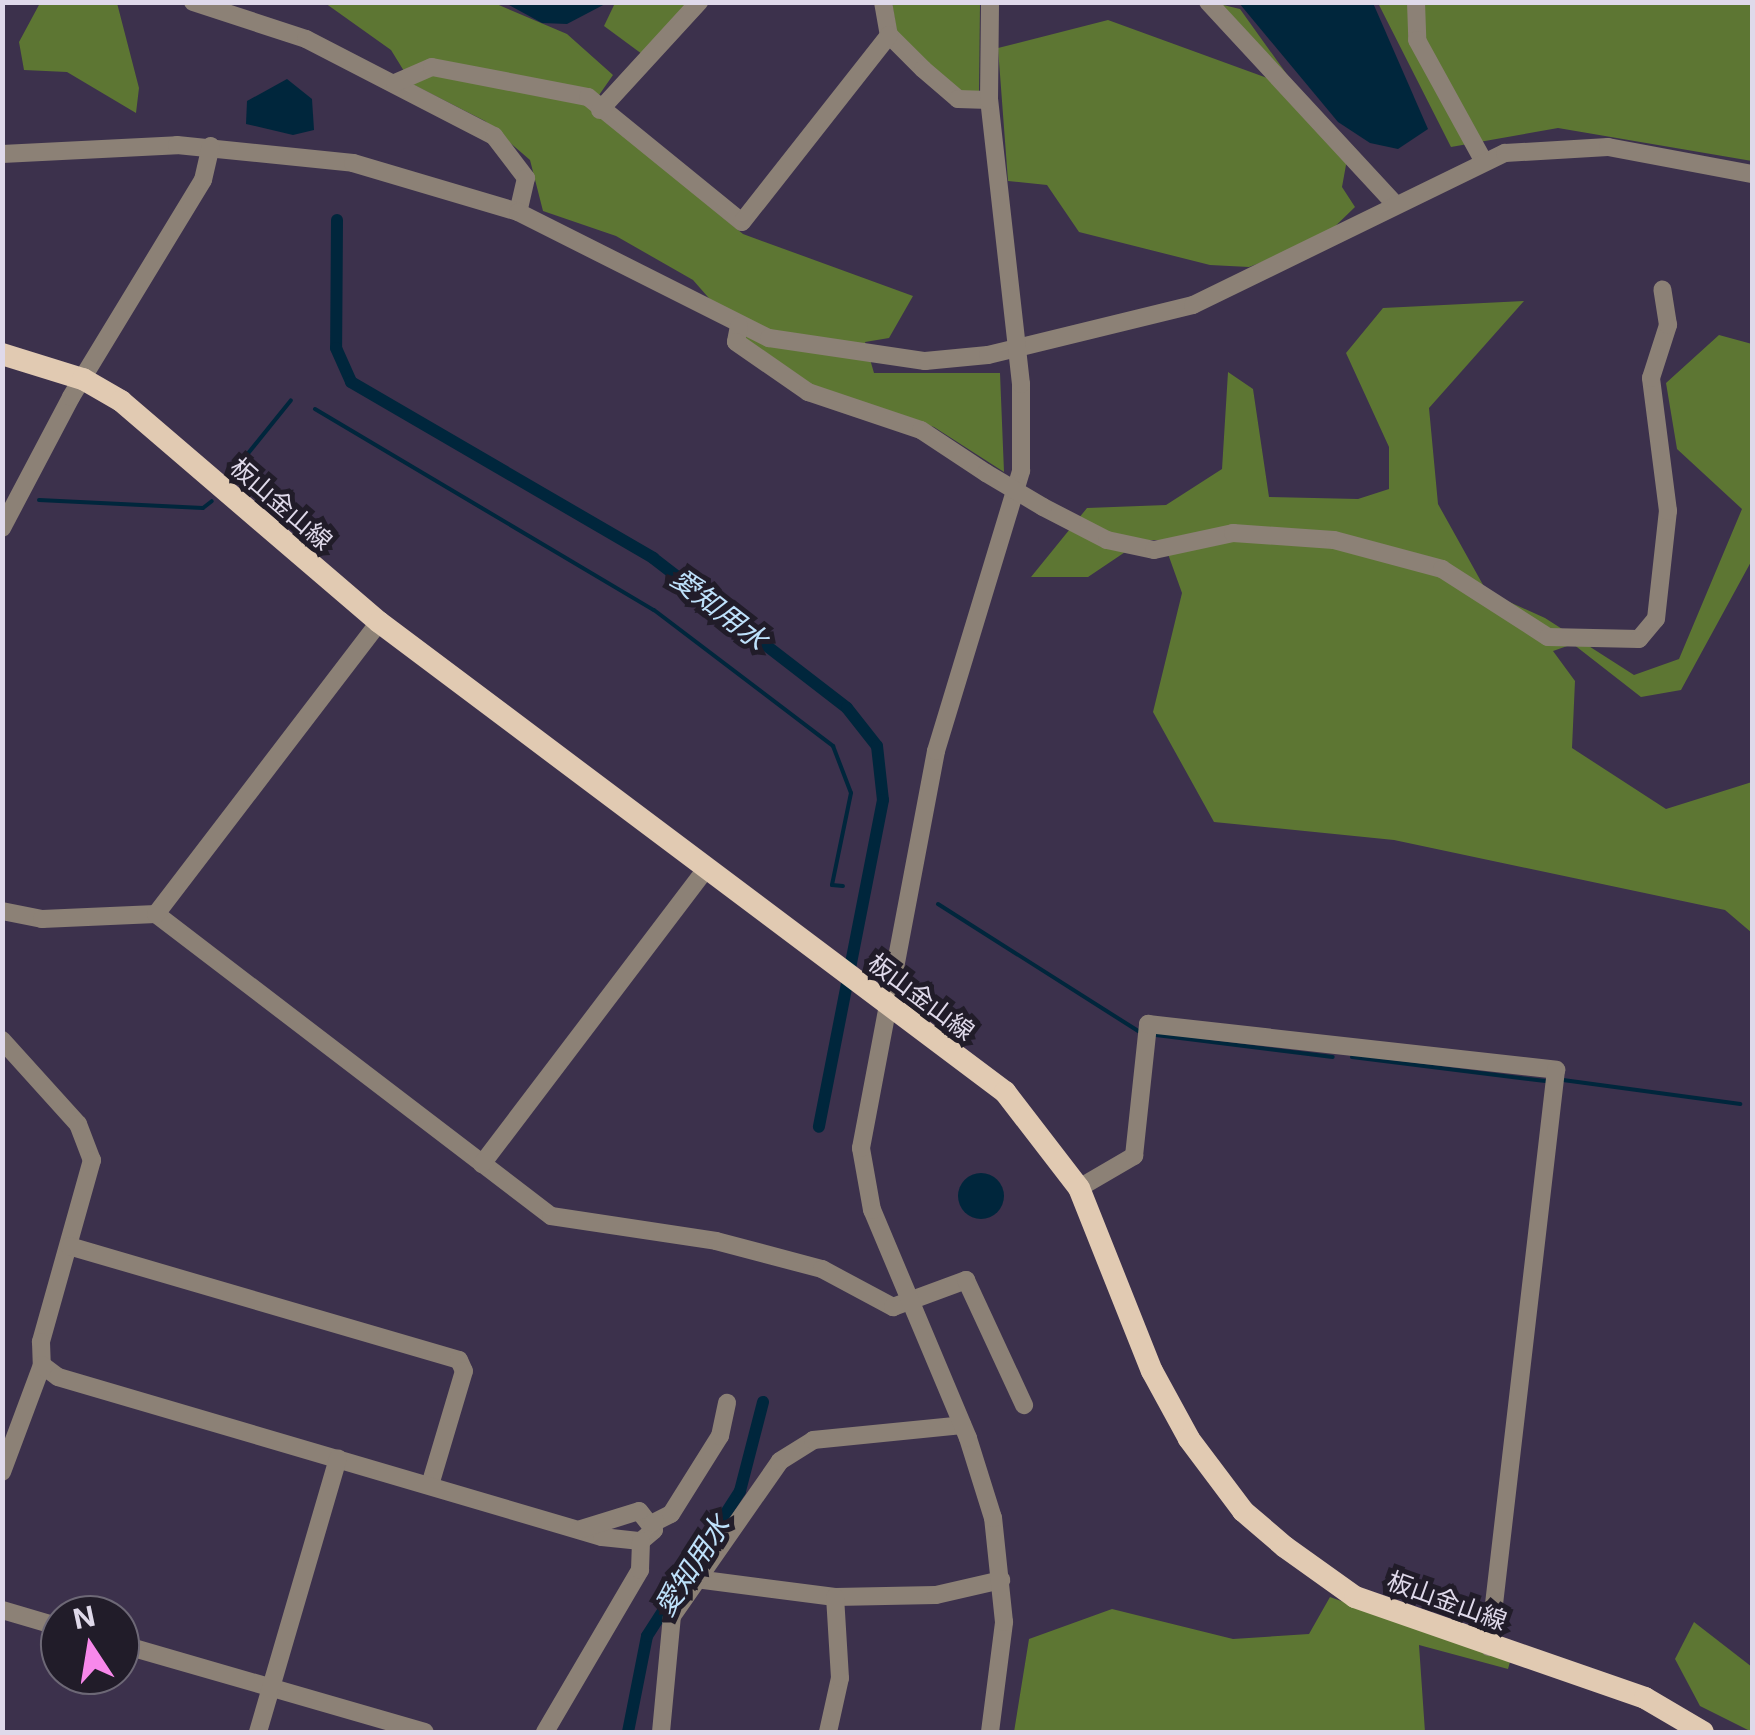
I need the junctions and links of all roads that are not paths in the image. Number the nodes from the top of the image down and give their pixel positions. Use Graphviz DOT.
graph roads {
  1 [pos="193,2"];
  2 [pos="699,2"];
  3 [pos="883,2"];
  4 [pos="990,2"];
  5 [pos="1208,2"];
  6 [pos="1416,2"];
  7 [pos="889,36"];
  8 [pos="396,83"];
  9 [pos="989,100"];
  10 [pos="600,110"];
  11 [pos="211,146"];
  12 [pos="2,154"];
  13 [pos="1483,160"];
  14 [pos="1752,174"];
  15 [pos="1395,204"];
  16 [pos="518,212"];
  17 [pos="1662,290"];
  18 [pos="739,326"];
  19 [pos="1014,349"];
  20 [pos="2,354"];
  21 [pos="83,379"];
  22 [pos="2,528"];
  23 [pos="378,622"];
  24 [pos="704,871"];
  25 [pos="2,912"];
  26 [pos="156,914"];
  27 [pos="886,1006"];
  28 [pos="2,1040"];
  29 [pos="482,1164"];
  30 [pos="1079,1188"];
  31 [pos="69,1246"];
  32 [pos="910,1301"];
  33 [pos="42,1365"];
  34 [pos="728,1403"];
  35 [pos="1024,1404"];
  36 [pos="962,1425"];
  37 [pos="7,1443"];
  38 [pos="338,1458"];
  39 [pos="2,1472"];
  40 [pos="430,1485"];
  41 [pos="653,1522"];
  42 [pos="581,1529"];
  43 [pos="641,1541"];
  44 [pos="696,1579"];
  45 [pos="1000,1580"];
  46 [pos="835,1597"];
  47 [pos="2,1610"];
  48 [pos="40,1621"];
  49 [pos="1489,1647"];
  50 [pos="140,1650"];
  51 [pos="271,1688"];
  52 [pos="258,1732"];
  53 [pos="426,1732"];
  54 [pos="545,1732"];
  55 [pos="662,1732"];
  56 [pos="828,1732"];
  57 [pos="990,1732"];
  58 [pos="1703,1732"];
  1 -- 8 [label="street"];
  2 -- 10 [label="street"];
  3 -- 7 [label="street"];
  4 -- 9 [label="street"];
  5 -- 15 [label="street"];
  6 -- 13 [label="street"];
  7 -- 9 [label="street"];
  7 -- 10 [label="street"];
  8 -- 10 [label="street"];
  8 -- 16 [label="street"];
  9 -- 19 [label="street"];
  11 -- 12 [label="street"];
  11 -- 16 [label="street"];
  11 -- 21 [label="street"];
  13 -- 14 [label="street"];
  13 -- 15 [label="street"];
  15 -- 19 [label="street"];
  16 -- 18 [label="street"];
  17 -- 18 [label="street, bridge"];
  18 -- 19 [label="street"];
  19 -- 27 [label="street"];
  20 -- 21 [label="main road, 板山金山線"];
  21 -- 22 [label="street"];
  21 -- 23 [label="main road, 板山金山線"];
  23 -- 24 [label="main road, 板山金山線"];
  23 -- 26 [label="street"];
  24 -- 27 [label="main road, 板山金山線"];
  24 -- 29 [label="street"];
  25 -- 26 [label="street"];
  26 -- 29 [label="street"];
  27 -- 30 [label="main road, 板山金山線"];
  27 -- 32 [label="street"];
  28 -- 31 [label="street"];
  29 -- 32 [label="street"];
  30 -- 49 [label="main road, 板山金山線"];
  30 -- 49 [label="street"];
  31 -- 33 [label="street"];
  31 -- 40 [label="street"];
  32 -- 35 [label="street"];
  32 -- 36 [label="street"];
  33 -- 37 [label="street"];
  33 -- 38 [label="street"];
  34 -- 41 [label="street"];
  36 -- 44 [label="street"];
  36 -- 45 [label="street"];
  37 -- 39 [label="street"];
  38 -- 40 [label="street"];
  38 -- 51 [label="street"];
  40 -- 42 [label="street"];
  41 -- 42 [label="street"];
  41 -- 43 [label="street"];
  42 -- 43 [label="street"];
  43 -- 54 [label="street"];
  44 -- 46 [label="street"];
  44 -- 55 [label="street"];
  45 -- 46 [label="street"];
  45 -- 57 [label="street"];
  46 -- 56 [label="street"];
  47 -- 48 [label="street"];
  49 -- 58 [label="main road, 板山金山線"];
  50 -- 51 [label="street"];
  51 -- 52 [label="street"];
  51 -- 53 [label="street"];
}
